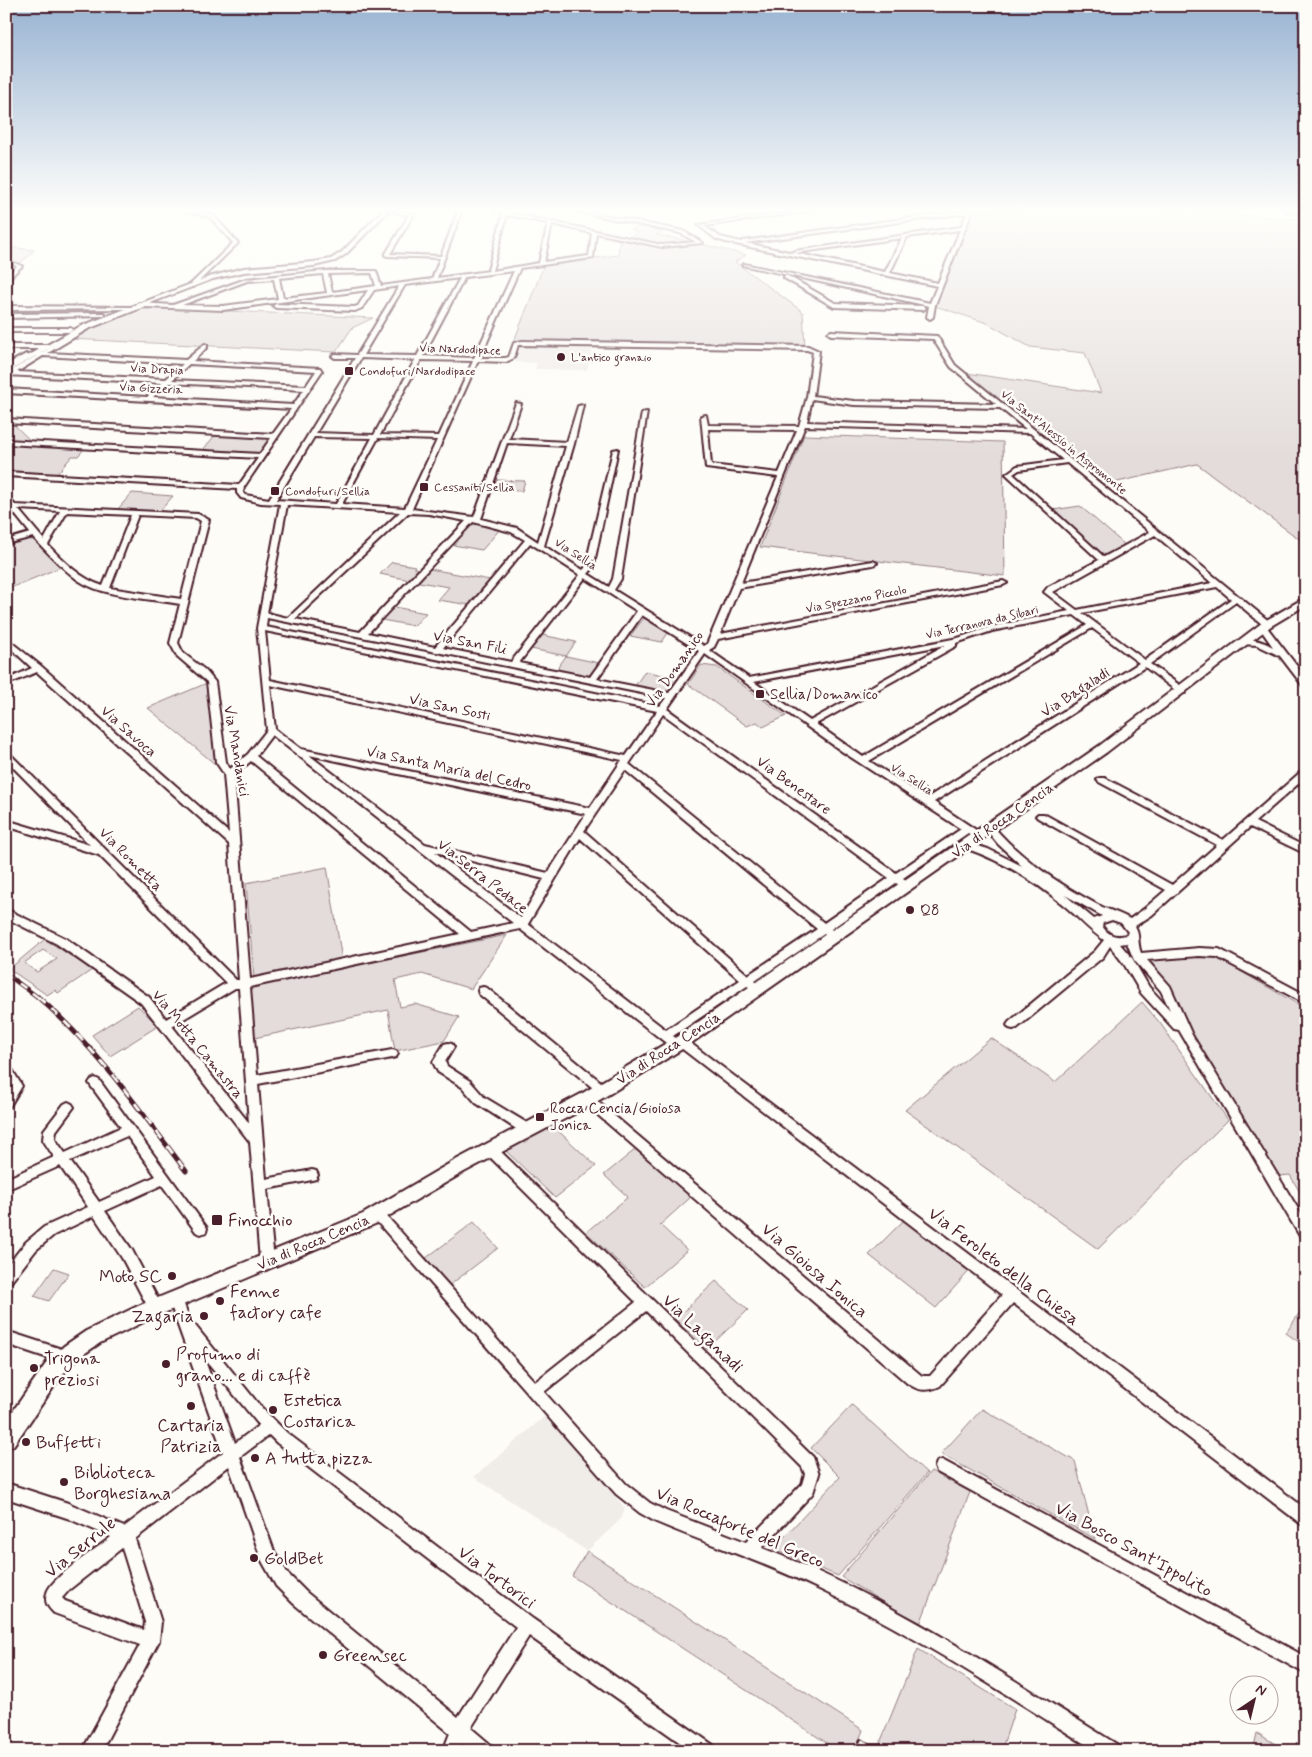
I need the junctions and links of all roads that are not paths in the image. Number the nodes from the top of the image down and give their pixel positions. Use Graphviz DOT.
graph roads {
  1 [pos="172,293"];
  2 [pos="208,293"];
  3 [pos="279,293"];
  4 [pos="337,293"];
  5 [pos="369,293"];
  6 [pos="398,293"];
  7 [pos="454,293"];
  8 [pos="507,293"];
  9 [pos="813,293"];
  10 [pos="872,293"];
  11 [pos="938,293"];
  12 [pos="330,294"];
  13 [pos="280,300"];
  14 [pos="139,306"];
  15 [pos="244,306"];
  16 [pos="932,306"];
  17 [pos="171,307"];
  18 [pos="6,308"];
  19 [pos="6,316"];
  20 [pos="930,317"];
  21 [pos="6,330"];
  22 [pos="831,332"];
  23 [pos="70,333"];
  24 [pos="45,346"];
  25 [pos="204,346"];
  26 [pos="6,347"];
  27 [pos="814,349"];
  28 [pos="39,354"];
  29 [pos="335,356"];
  30 [pos="360,356"];
  31 [pos="418,358"];
  32 [pos="477,359"];
  33 [pos="189,361"];
  34 [pos="6,368"];
  35 [pos="7,373"];
  36 [pos="168,381"];
  37 [pos="307,388"];
  38 [pos="6,392"];
  39 [pos="810,397"];
  40 [pos="148,399"];
  41 [pos="518,404"];
  42 [pos="581,406"];
  43 [pos="1002,406"];
  44 [pos="295,407"];
  45 [pos="645,413"];
  46 [pos="704,416"];
  47 [pos="6,421"];
  48 [pos="802,426"];
  49 [pos="705,427"];
  50 [pos="1034,431"];
  51 [pos="312,435"];
  52 [pos="275,436"];
  53 [pos="376,437"];
  54 [pos="441,438"];
  55 [pos="505,441"];
  56 [pos="6,442"];
  57 [pos="570,444"];
  58 [pos="616,450"];
  59 [pos="263,456"];
  60 [pos="1070,461"];
  61 [pos="6,474"];
  62 [pos="782,475"];
  63 [pos="241,487"];
  64 [pos="6,498"];
  65 [pos="271,502"];
  66 [pos="284,503"];
  67 [pos="338,506"];
  68 [pos="13,507"];
  69 [pos="64,510"];
  70 [pos="406,510"];
  71 [pos="135,513"];
  72 [pos="475,520"];
  73 [pos="1155,532"];
  74 [pos="34,534"];
  75 [pos="530,539"];
  76 [pos="6,542"];
  77 [pos="45,545"];
  78 [pos="540,546"];
  79 [pos="1103,560"];
  80 [pos="873,563"];
  81 [pos="584,574"];
  82 [pos="1003,583"];
  83 [pos="1218,584"];
  84 [pos="736,586"];
  85 [pos="106,588"];
  86 [pos="610,591"];
  87 [pos="1236,599"];
  88 [pos="1306,600"];
  89 [pos="184,602"];
  90 [pos="641,611"];
  91 [pos="1075,612"];
  92 [pos="263,615"];
  93 [pos="290,620"];
  94 [pos="1092,625"];
  95 [pos="1265,626"];
  96 [pos="261,628"];
  97 [pos="362,635"];
  98 [pos="714,637"];
  99 [pos="6,640"];
  100 [pos="960,640"];
  101 [pos="1244,642"];
  102 [pos="437,650"];
  103 [pos="704,650"];
  104 [pos="1282,654"];
  105 [pos="1144,664"];
  106 [pos="513,665"];
  107 [pos="38,668"];
  108 [pos="265,680"];
  109 [pos="592,680"];
  110 [pos="750,680"];
  111 [pos="6,683"];
  112 [pos="1306,684"];
  113 [pos="1182,691"];
  114 [pos="671,696"];
  115 [pos="662,709"];
  116 [pos="810,724"];
  117 [pos="271,730"];
  118 [pos="300,750"];
  119 [pos="6,755"];
  120 [pos="251,756"];
  121 [pos="863,761"];
  122 [pos="627,762"];
  123 [pos="1306,772"];
  124 [pos="229,774"];
  125 [pos="1102,780"];
  126 [pos="926,803"];
  127 [pos="593,812"];
  128 [pos="1041,816"];
  129 [pos="6,823"];
  130 [pos="1249,823"];
  131 [pos="579,832"];
  132 [pos="975,835"];
  133 [pos="234,843"];
  134 [pos="1224,845"];
  135 [pos="423,846"];
  136 [pos="1306,851"];
  137 [pos="103,853"];
  138 [pos="550,877"];
  139 [pos="902,882"];
  140 [pos="1173,890"];
  141 [pos="6,913"];
  142 [pos="1111,916"];
  143 [pos="522,925"];
  144 [pos="1098,929"];
  145 [pos="1131,930"];
  146 [pos="829,933"];
  147 [pos="470,937"];
  148 [pos="1110,939"];
  149 [pos="1138,957"];
  150 [pos="239,984"];
  151 [pos="752,985"];
  152 [pos="484,991"];
  153 [pos="1166,992"];
  154 [pos="1151,996"];
  155 [pos="1306,1000"];
  156 [pos="165,1025"];
  157 [pos="1013,1025"];
  158 [pos="1186,1036"];
  159 [pos="674,1041"];
  160 [pos="448,1048"];
  161 [pos="392,1054"];
  162 [pos="6,1069"];
  163 [pos="251,1081"];
  164 [pos="95,1083"];
  165 [pos="603,1090"];
  166 [pos="586,1099"];
  167 [pos="6,1103"];
  168 [pos="68,1107"];
  169 [pos="129,1129"];
  170 [pos="528,1130"];
  171 [pos="256,1141"];
  172 [pos="490,1149"];
  173 [pos="62,1158"];
  174 [pos="312,1175"];
  175 [pos="165,1178"];
  176 [pos="6,1185"];
  177 [pos="260,1185"];
  178 [pos="96,1209"];
  179 [pos="377,1215"];
  180 [pos="202,1228"];
  181 [pos="1306,1234"];
  182 [pos="267,1261"];
  183 [pos="6,1278"];
  184 [pos="1011,1296"];
  185 [pos="176,1300"];
  186 [pos="646,1303"];
  187 [pos="155,1308"];
  188 [pos="184,1322"];
  189 [pos="6,1337"];
  190 [pos="66,1356"];
  191 [pos="214,1360"];
  192 [pos="200,1371"];
  193 [pos="535,1391"];
  194 [pos="268,1426"];
  195 [pos="6,1439"];
  196 [pos="230,1454"];
  197 [pos="942,1467"];
  198 [pos="6,1490"];
  199 [pos="1306,1519"];
  200 [pos="126,1536"];
  201 [pos="748,1551"];
  202 [pos="526,1625"];
  203 [pos="150,1641"];
  204 [pos="1306,1666"];
  205 [pos="459,1731"];
  206 [pos="91,1751"];
  207 [pos="452,1751"];
  208 [pos="485,1751"];
  209 [pos="707,1751"];
  210 [pos="1112,1751"];
  1 -- 14 [label="street"];
  2 -- 17 [label="street"];
  3 -- 13 [label="street"];
  4 -- 12 [label="street"];
  5 -- 15 [label="street"];
  6 -- 30 [label="street"];
  7 -- 31 [label="street"];
  8 -- 32 [label="street"];
  9 -- 16 [label="street"];
  10 -- 16 [label="street"];
  11 -- 16 [label="street"];
  12 -- 13 [label="street"];
  13 -- 15 [label="street"];
  14 -- 17 [label="street"];
  14 -- 18 [label="street"];
  14 -- 23 [label="street"];
  14 -- 23 [label="street"];
  15 -- 17 [label="street"];
  16 -- 20 [label="street"];
  19 -- 23 [label="street"];
  21 -- 23 [label="street"];
  22 -- 43 [label="street, Via Sant'Alessio in Aspromonte"];
  23 -- 24 [label="street"];
  23 -- 28 [label="street"];
  24 -- 26 [label="street"];
  24 -- 28 [label="street"];
  24 -- 34 [label="street"];
  25 -- 33 [label="street"];
  27 -- 32 [label="street, Via Nardodipace"];
  27 -- 39 [label="street, Via Domanico"];
  28 -- 33 [label="street"];
  28 -- 35 [label="street"];
  29 -- 30 [label="street, Via Nardodipace"];
  30 -- 31 [label="street, Via Nardodipace"];
  30 -- 51 [label="street"];
  31 -- 32 [label="street, Via Nardodipace"];
  31 -- 53 [label="street"];
  32 -- 54 [label="street"];
  33 -- 36 [label="street"];
  33 -- 37 [label="street"];
  35 -- 36 [label="street, Via Drapia"];
  36 -- 37 [label="street, Via Drapia"];
  36 -- 40 [label="street"];
  37 -- 44 [label="street"];
  38 -- 40 [label="street, Via Gizzeria"];
  39 -- 43 [label="street"];
  39 -- 48 [label="street, Via Domanico"];
  40 -- 44 [label="street, Via Gizzeria"];
  41 -- 55 [label="street"];
  42 -- 57 [label="street"];
  43 -- 50 [label="street, Via Sant'Alessio in Aspromonte"];
  44 -- 52 [label="street"];
  45 -- 86 [label="street"];
  46 -- 49 [label="street"];
  47 -- 52 [label="street"];
  48 -- 49 [label="street"];
  48 -- 50 [label="street"];
  48 -- 62 [label="street, Via Domanico"];
  49 -- 62 [label="street"];
  50 -- 60 [label="street, Via Sant'Alessio in Aspromonte"];
  51 -- 53 [label="street"];
  51 -- 65 [label="street"];
  52 -- 59 [label="street"];
  53 -- 54 [label="street"];
  53 -- 67 [label="street"];
  54 -- 70 [label="street"];
  55 -- 57 [label="street"];
  55 -- 72 [label="street"];
  56 -- 59 [label="street"];
  57 -- 78 [label="street"];
  58 -- 81 [label="street"];
  59 -- 63 [label="street"];
  60 -- 73 [label="street, Via Sant'Alessio in Aspromonte"];
  60 -- 79 [label="street"];
  61 -- 63 [label="street"];
  62 -- 84 [label="street, Via Domanico"];
  63 -- 65 [label="street, Via Sellia"];
  64 -- 68 [label="street"];
  65 -- 66 [label="street, Via Sellia"];
  66 -- 67 [label="street, Via Sellia"];
  66 -- 92 [label="street"];
  67 -- 70 [label="street, Via Sellia"];
  68 -- 69 [label="street, Via Mandanici"];
  68 -- 74 [label="street"];
  69 -- 71 [label="street, Via Mandanici"];
  69 -- 77 [label="street"];
  70 -- 72 [label="street, Via Sellia"];
  70 -- 93 [label="street"];
  71 -- 85 [label="street"];
  71 -- 89 [label="street, Via Mandanici"];
  72 -- 75 [label="street, Via Sellia"];
  72 -- 97 [label="street"];
  73 -- 79 [label="street"];
  73 -- 83 [label="street, Via Sant'Alessio in Aspromonte"];
  74 -- 76 [label="street"];
  74 -- 77 [label="street"];
  75 -- 78 [label="street, Via Sellia"];
  75 -- 102 [label="street"];
  77 -- 85 [label="street"];
  78 -- 81 [label="street, Via Sellia"];
  79 -- 91 [label="street"];
  80 -- 84 [label="street"];
  81 -- 86 [label="street, Via Sellia"];
  81 -- 106 [label="street"];
  82 -- 98 [label="street, Via Spezzano Piccolo"];
  83 -- 87 [label="street, Via Sant'Alessio in Aspromonte"];
  83 -- 91 [label="street, Via Terranova da Sibari"];
  84 -- 98 [label="street, Via Domanico"];
  85 -- 89 [label="street"];
  86 -- 90 [label="street, Via Sellia"];
  87 -- 95 [label="street, Via Sant'Alessio in Aspromonte"];
  87 -- 105 [label="street, Via Bagaladi"];
  88 -- 95 [label="main road, Via di Rocca Cencia"];
  89 -- 124 [label="street, Via Mandanici"];
  90 -- 103 [label="street, Via Sellia"];
  90 -- 109 [label="street"];
  91 -- 94 [label="street"];
  91 -- 100 [label="street, Via Terranova da Sibari"];
  92 -- 93 [label="street, Via San Fili"];
  92 -- 96 [label="street"];
  93 -- 97 [label="street, Via San Fili"];
  94 -- 105 [label="street"];
  94 -- 121 [label="street"];
  95 -- 101 [label="main road, Via di Rocca Cencia"];
  95 -- 104 [label="street, Via Sant'Alessio in Aspromonte"];
  96 -- 108 [label="street"];
  96 -- 115 [label="street, Via San Fili"];
  97 -- 102 [label="street, Via San Fili"];
  98 -- 103 [label="street, Via Domanico"];
  99 -- 107 [label="street, Via Savoca"];
  100 -- 110 [label="street, Via Terranova da Sibari"];
  100 -- 116 [label="street"];
  101 -- 104 [label="street"];
  101 -- 113 [label="main road, Via di Rocca Cencia"];
  102 -- 106 [label="street, Via San Fili"];
  103 -- 110 [label="street, Via Sellia"];
  103 -- 114 [label="street, Via Domanico"];
  104 -- 112 [label="street, Via Sant'Alessio in Aspromonte"];
  105 -- 113 [label="street"];
  105 -- 126 [label="street, Via Bagaladi"];
  106 -- 109 [label="street, Via San Fili"];
  107 -- 111 [label="street"];
  107 -- 133 [label="street, Via Savoca"];
  108 -- 117 [label="street"];
  108 -- 122 [label="street, Via San Sosti"];
  109 -- 114 [label="street, Via San Fili"];
  110 -- 116 [label="street, Via Sellia"];
  113 -- 132 [label="main road, Via di Rocca Cencia"];
  114 -- 115 [label="street, Via Domanico"];
  115 -- 122 [label="street, Via Domanico"];
  115 -- 139 [label="street, Via Benestare"];
  116 -- 121 [label="street, Via Sellia"];
  117 -- 118 [label="street, Via Serra Pedace"];
  117 -- 120 [label="street"];
  118 -- 127 [label="street, Via Santa Maria del Cedro"];
  118 -- 135 [label="street, Via Serra Pedace"];
  119 -- 137 [label="street, Via Rometta"];
  120 -- 124 [label="street"];
  120 -- 147 [label="street"];
  121 -- 126 [label="street, Via Sellia"];
  122 -- 127 [label="street, Via Domanico"];
  122 -- 146 [label="street"];
  123 -- 130 [label="street"];
  124 -- 133 [label="street, Via Mandanici"];
  125 -- 134 [label="street"];
  126 -- 132 [label="street, Via Sellia"];
  127 -- 131 [label="street, Via Domanico"];
  128 -- 140 [label="street"];
  129 -- 137 [label="street"];
  130 -- 134 [label="street"];
  130 -- 136 [label="street"];
  131 -- 138 [label="street, Via Domanico"];
  131 -- 151 [label="street"];
  132 -- 139 [label="main road, Via di Rocca Cencia"];
  132 -- 142 [label="street"];
  132 -- 144 [label="street"];
  133 -- 150 [label="street, Via Mandanici"];
  134 -- 140 [label="street"];
  135 -- 138 [label="street"];
  135 -- 143 [label="street, Via Serra Pedace"];
  137 -- 150 [label="street, Via Rometta"];
  138 -- 143 [label="street, Via Domanico"];
  139 -- 146 [label="main road, Via di Rocca Cencia"];
  140 -- 145 [label="street"];
  141 -- 156 [label="street, Via Motta Camastra"];
  142 -- 144 [label="street"];
  142 -- 145 [label="street"];
  143 -- 147 [label="street"];
  143 -- 159 [label="street, Via Serra Pedace"];
  144 -- 148 [label="street"];
  145 -- 148 [label="street"];
  145 -- 149 [label="street"];
  146 -- 151 [label="main road, Via di Rocca Cencia"];
  147 -- 150 [label="street"];
  148 -- 154 [label="street"];
  148 -- 157 [label="street"];
  149 -- 153 [label="street"];
  149 -- 155 [label="street"];
  150 -- 156 [label="street"];
  150 -- 163 [label="street, Via Mandanici"];
  151 -- 159 [label="main road, Via di Rocca Cencia"];
  152 -- 165 [label="street"];
  153 -- 154 [label="street"];
  153 -- 158 [label="street"];
  154 -- 158 [label="street"];
  156 -- 171 [label="street, Via Motta Camastra"];
  158 -- 181 [label="street"];
  159 -- 165 [label="main road, Via di Rocca Cencia"];
  159 -- 184 [label="street, Via Feroleto della Chiesa"];
  160 -- 170 [label="street"];
  161 -- 163 [label="street"];
  162 -- 167 [label="street"];
  163 -- 171 [label="street, Via Mandanici"];
  164 -- 169 [label="street"];
  165 -- 166 [label="main road, Via di Rocca Cencia"];
  166 -- 170 [label="main road, Via di Rocca Cencia"];
  166 -- 184 [label="street, Via Gioiosa Ionica"];
  168 -- 173 [label="street"];
  169 -- 173 [label="street"];
  169 -- 175 [label="street"];
  170 -- 172 [label="main road, Via di Rocca Cencia"];
  171 -- 177 [label="street, Via Mandanici"];
  172 -- 179 [label="main road, Via di Rocca Cencia"];
  172 -- 186 [label="street, Via Laganadi"];
  173 -- 176 [label="street"];
  173 -- 178 [label="street"];
  174 -- 177 [label="street"];
  175 -- 178 [label="street"];
  175 -- 180 [label="street"];
  177 -- 182 [label="street, Via Mandanici"];
  178 -- 183 [label="street"];
  178 -- 187 [label="street"];
  179 -- 182 [label="main road, Via di Rocca Cencia"];
  179 -- 193 [label="street, Via Roccaforte del Greco"];
  182 -- 185 [label="main road, Via di Rocca Cencia"];
  184 -- 199 [label="street, Via Feroleto della Chiesa"];
  185 -- 187 [label="main road, Via di Rocca Cencia"];
  185 -- 188 [label="street"];
  186 -- 193 [label="street"];
  186 -- 201 [label="street, Via Laganadi"];
  187 -- 190 [label="main road, Via di Rocca Cencia"];
  188 -- 191 [label="street, Via Tortorici"];
  188 -- 192 [label="street"];
  189 -- 190 [label="street"];
  190 -- 195 [label="main road, Via di Rocca Cencia"];
  191 -- 192 [label="street"];
  191 -- 194 [label="street, Via Tortorici"];
  192 -- 196 [label="street"];
  193 -- 201 [label="street, Via Roccaforte del Greco"];
  194 -- 196 [label="street, Via Serrule"];
  194 -- 202 [label="street, Via Tortorici"];
  196 -- 200 [label="street, Via Serrule"];
  196 -- 205 [label="street"];
  197 -- 204 [label="street, Via Bosco Sant'Ippolito"];
  198 -- 200 [label="street"];
  200 -- 203 [label="street"];
  200 -- 203 [label="street, Via Serrule"];
  201 -- 210 [label="street, Via Roccaforte del Greco"];
  202 -- 205 [label="street"];
  202 -- 209 [label="street, Via Tortorici"];
  203 -- 206 [label="street"];
  205 -- 207 [label="street"];
  205 -- 208 [label="street"];
}
